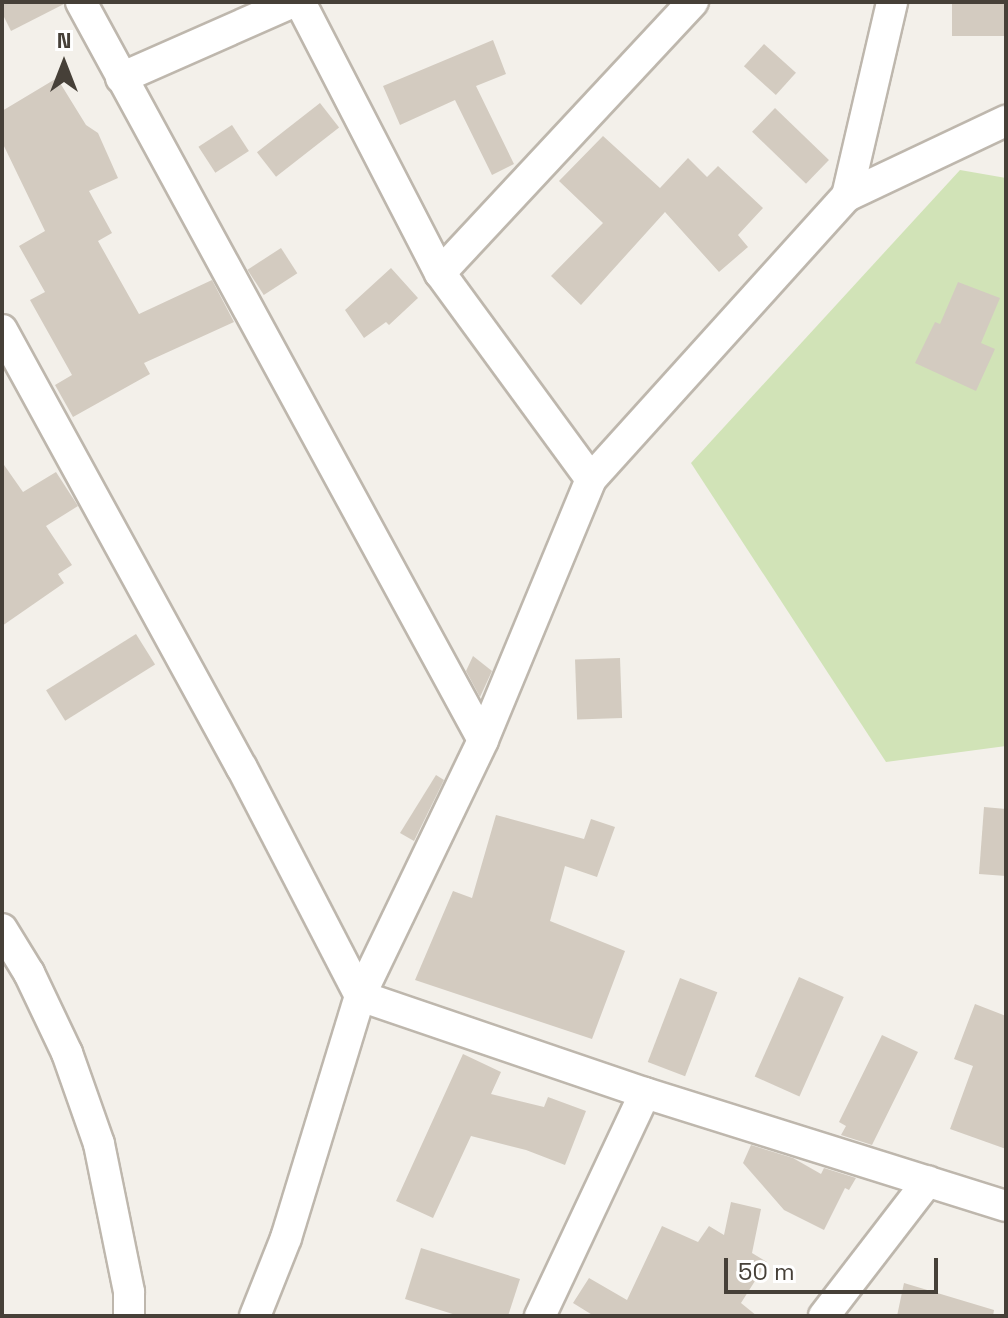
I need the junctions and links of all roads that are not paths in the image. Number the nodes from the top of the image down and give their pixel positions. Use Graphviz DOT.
graph roads {
  1 [pos="81,2"];
  2 [pos="293,2"];
  3 [pos="300,2"];
  4 [pos="693,2"];
  5 [pos="892,2"];
  6 [pos="121,78"];
  7 [pos="1006,121"];
  8 [pos="847,196"];
  9 [pos="440,273"];
  10 [pos="2,330"];
  11 [pos="591,479"];
  12 [pos="483,740"];
  13 [pos="2,929"];
  14 [pos="360,996"];
  15 [pos="645,1093"];
  16 [pos="928,1181"];
  17 [pos="1006,1206"];
  18 [pos="129,1316"];
  19 [pos="255,1316"];
  20 [pos="540,1316"];
  21 [pos="824,1316"];
  1 -- 6 [label="street"];
  2 -- 6 [label="street"];
  3 -- 9 [label="street"];
  4 -- 9 [label="street"];
  5 -- 8 [label="street"];
  6 -- 12 [label="street"];
  7 -- 8 [label="street"];
  8 -- 11 [label="street"];
  9 -- 11 [label="street"];
  10 -- 14 [label="street"];
  11 -- 12 [label="street"];
  12 -- 14 [label="street"];
  13 -- 18 [label="street"];
  14 -- 15 [label="street"];
  14 -- 19 [label="street"];
  15 -- 16 [label="street"];
  15 -- 20 [label="street"];
  16 -- 17 [label="street"];
  16 -- 21 [label="street"];
}
